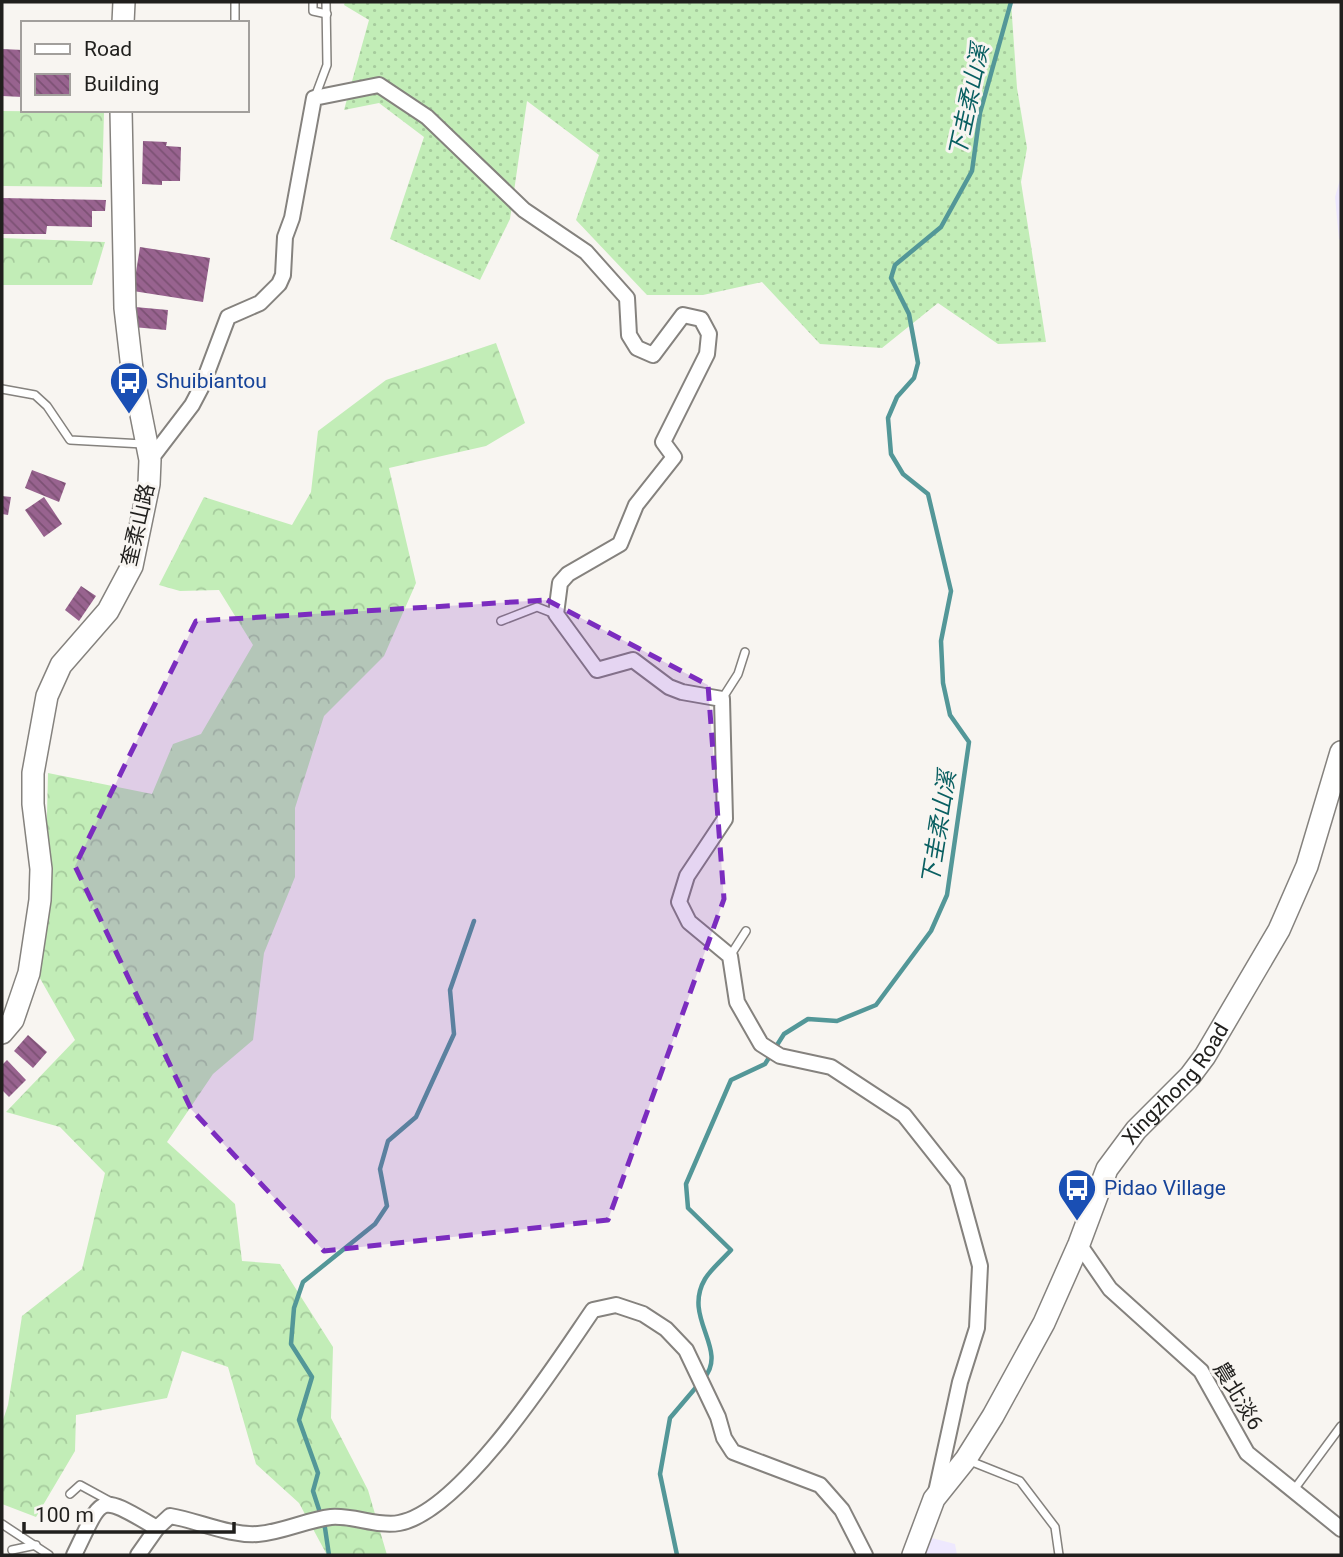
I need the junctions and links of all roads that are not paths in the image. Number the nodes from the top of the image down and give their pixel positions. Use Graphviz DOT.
graph roads {
  1 [pos="124,2"];
  2 [pos="235,2"];
  3 [pos="313,2"];
  4 [pos="326,2"];
  5 [pos="327,15"];
  6 [pos="123,21"];
  7 [pos="235,21"];
  8 [pos="314,98"];
  9 [pos="121,112"];
  10 [pos="2,389"];
  11 [pos="149,452"];
  12 [pos="556,614"];
  13 [pos="501,621"];
  14 [pos="745,652"];
  15 [pos="722,699"];
  16 [pos="1341,752"];
  17 [pos="746,931"];
  18 [pos="730,956"];
  19 [pos="2,1033"];
  20 [pos="1079,1244"];
  21 [pos="1341,1426"];
  22 [pos="966,1459"];
  23 [pos="1293,1492"];
  24 [pos="70,1494"];
  25 [pos="934,1499"];
  26 [pos="114,1503"];
  27 [pos="2,1524"];
  28 [pos="157,1528"];
  29 [pos="1341,1529"];
  30 [pos="36,1545"];
  31 [pos="12,1550"];
  32 [pos="50,1555"];
  33 [pos="74,1555"];
  34 [pos="138,1555"];
  35 [pos="865,1555"];
  36 [pos="913,1555"];
  37 [pos="1059,1555"];
  1 -- 6 [label="street"];
  2 -- 7 [label="lane"];
  3 -- 5 [label="lane"];
  4 -- 5 [label="lane"];
  5 -- 8 [label="lane"];
  8 -- 11 [label="street"];
  8 -- 12 [label="street"];
  9 -- 11 [label="street, 奎柔山路"];
  10 -- 11 [label="lane"];
  11 -- 19 [label="street, 奎柔山路"];
  12 -- 13 [label="lane"];
  12 -- 15 [label="street"];
  14 -- 15 [label="lane"];
  15 -- 18 [label="street"];
  16 -- 20 [label="street, Xingzhong Road"];
  17 -- 18 [label="lane"];
  18 -- 25 [label="street"];
  20 -- 22 [label="street, Xingzhong Road"];
  20 -- 23 [label="street, 農北淡6 / 農北淡6"];
  21 -- 23 [label="lane"];
  22 -- 25 [label="street, Xingzhong Road"];
  22 -- 37 [label="lane"];
  23 -- 29 [label="street, 農北淡6 / 農北淡6"];
  24 -- 26 [label="lane"];
  25 -- 36 [label="street, Xingzhong Road"];
  26 -- 28 [label="street"];
  26 -- 33 [label="street"];
  27 -- 30 [label="lane"];
  28 -- 34 [label="street"];
  28 -- 35 [label="street"];
  30 -- 31 [label="lane"];
  30 -- 32 [label="lane"];
}
